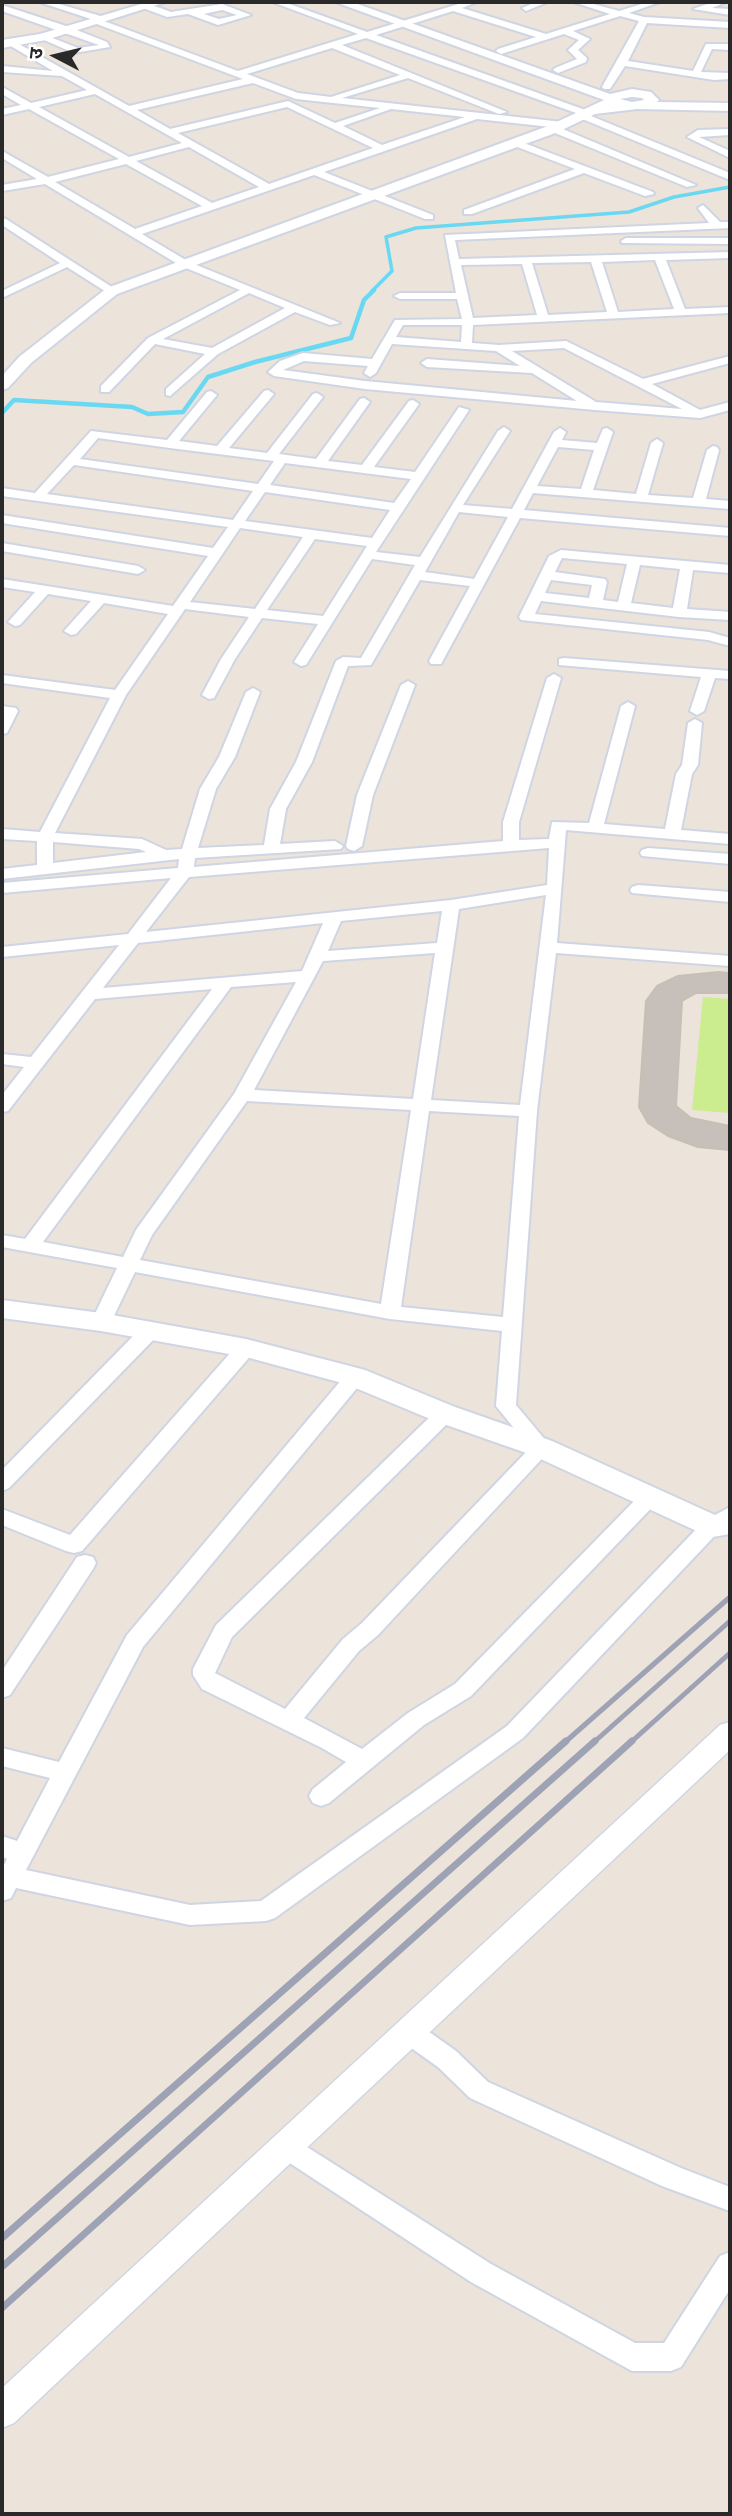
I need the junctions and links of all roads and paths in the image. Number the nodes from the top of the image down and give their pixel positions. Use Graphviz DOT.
graph roads {
  1 [pos="43,2"];
  2 [pos="160,2"];
  3 [pos="276,2"];
  4 [pos="341,2"];
  5 [pos="361,2"];
  6 [pos="473,2"];
  7 [pos="544,2"];
  8 [pos="577,2"];
  9 [pos="649,2"];
  10 [pos="722,2"];
  11 [pos="453,5"];
  12 [pos="146,6"];
  13 [pos="2,8"];
  14 [pos="527,8"];
  15 [pos="730,12"];
  16 [pos="194,13"];
  17 [pos="619,14"];
  18 [pos="99,20"];
  19 [pos="643,20"];
  20 [pos="408,22"];
  21 [pos="730,25"];
  22 [pos="66,29"];
  23 [pos="565,31"];
  24 [pos="367,34"];
  25 [pos="42,37"];
  26 [pos="546,37"];
  27 [pos="10,45"];
  28 [pos="334,45"];
  29 [pos="730,47"];
  30 [pos="501,51"];
  31 [pos="2,60"];
  32 [pos="622,63"];
  33 [pos="31,66"];
  34 [pos="2,69"];
  35 [pos="558,70"];
  36 [pos="238,74"];
  37 [pos="696,74"];
  38 [pos="67,75"];
  39 [pos="409,75"];
  40 [pos="730,76"];
  41 [pos="253,80"];
  42 [pos="2,90"];
  43 [pos="96,91"];
  44 [pos="614,95"];
  45 [pos="328,100"];
  46 [pos="641,103"];
  47 [pos="730,105"];
  48 [pos="29,106"];
  49 [pos="128,109"];
  50 [pos="387,109"];
  51 [pos="2,112"];
  52 [pos="587,114"];
  53 [pos="480,116"];
  54 [pos="522,120"];
  55 [pos="334,126"];
  56 [pos="558,127"];
  57 [pos="169,132"];
  58 [pos="716,132"];
  59 [pos="730,132"];
  60 [pos="730,140"];
  61 [pos="516,143"];
  62 [pos="191,144"];
  63 [pos="650,144"];
  64 [pos="382,149"];
  65 [pos="2,154"];
  66 [pos="730,155"];
  67 [pos="620,156"];
  68 [pos="127,160"];
  69 [pos="691,161"];
  70 [pos="585,169"];
  71 [pos="655,171"];
  72 [pos="315,172"];
  73 [pos="730,177"];
  74 [pos="46,181"];
  75 [pos="691,185"];
  76 [pos="2,188"];
  77 [pos="269,188"];
  78 [pos="649,194"];
  79 [pos="373,197"];
  80 [pos="211,207"];
  81 [pos="703,208"];
  82 [pos="468,212"];
  83 [pos="429,217"];
  84 [pos="2,221"];
  85 [pos="730,225"];
  86 [pos="717,226"];
  87 [pos="134,233"];
  88 [pos="494,235"];
  89 [pos="730,241"];
  90 [pos="730,255"];
  91 [pos="659,257"];
  92 [pos="596,259"];
  93 [pos="526,260"];
  94 [pos="457,262"];
  95 [pos="68,263"];
  96 [pos="185,264"];
  97 [pos="249,289"];
  98 [pos="112,291"];
  99 [pos="2,294"];
  100 [pos="400,296"];
  101 [pos="463,296"];
  102 [pos="295,307"];
  103 [pos="730,310"];
  104 [pos="682,314"];
  105 [pos="614,316"];
  106 [pos="543,318"];
  107 [pos="564,318"];
  108 [pos="468,322"];
  109 [pos="334,323"];
  110 [pos="152,340"];
  111 [pos="387,341"];
  112 [pos="435,344"];
  113 [pos="566,344"];
  114 [pos="466,346"];
  115 [pos="499,348"];
  116 [pos="215,352"];
  117 [pos="730,359"];
  118 [pos="374,363"];
  119 [pos="537,371"];
  120 [pos="421,376"];
  121 [pos="642,383"];
  122 [pos="2,385"];
  123 [pos="365,385"];
  124 [pos="105,389"];
  125 [pos="170,392"];
  126 [pos="268,394"];
  127 [pos="211,395"];
  128 [pos="317,397"];
  129 [pos="364,402"];
  130 [pos="413,404"];
  131 [pos="595,406"];
  132 [pos="730,406"];
  133 [pos="463,410"];
  134 [pos="700,414"];
  135 [pos="504,431"];
  136 [pos="607,432"];
  137 [pos="657,443"];
  138 [pos="170,444"];
  139 [pos="601,447"];
  140 [pos="220,450"];
  141 [pos="713,450"];
  142 [pos="276,458"];
  143 [pos="70,461"];
  144 [pos="320,463"];
  145 [pos="366,469"];
  146 [pos="418,476"];
  147 [pos="262,488"];
  148 [pos="529,489"];
  149 [pos="2,492"];
  150 [pos="586,494"];
  151 [pos="38,497"];
  152 [pos="642,498"];
  153 [pos="698,503"];
  154 [pos="730,505"];
  155 [pos="398,507"];
  156 [pos="455,508"];
  157 [pos="516,513"];
  158 [pos="2,519"];
  159 [pos="237,524"];
  160 [pos="730,531"];
  161 [pos="313,533"];
  162 [pos="2,547"];
  163 [pos="372,549"];
  164 [pos="217,553"];
  165 [pos="635,560"];
  166 [pos="424,562"];
  167 [pos="687,565"];
  168 [pos="730,569"];
  169 [pos="138,570"];
  170 [pos="416,575"];
  171 [pos="547,575"];
  172 [pos="2,583"];
  173 [pos="477,583"];
  174 [pos="45,590"];
  175 [pos="536,596"];
  176 [pos="102,599"];
  177 [pos="599,604"];
  178 [pos="623,607"];
  179 [pos="180,608"];
  180 [pos="679,613"];
  181 [pos="259,614"];
  182 [pos="730,616"];
  183 [pos="327,621"];
  184 [pos="15,622"];
  185 [pos="597,625"];
  186 [pos="71,631"];
  187 [pos="730,642"];
  188 [pos="436,660"];
  189 [pos="301,662"];
  190 [pos="564,662"];
  191 [pos="709,674"];
  192 [pos="730,675"];
  193 [pos="554,678"];
  194 [pos="2,679"];
  195 [pos="408,685"];
  196 [pos="253,692"];
  197 [pos="119,695"];
  198 [pos="209,695"];
  199 [pos="628,706"];
  200 [pos="2,710"];
  201 [pos="2,730"];
  202 [pos="595,828"];
  203 [pos="2,834"];
  204 [pos="672,834"];
  205 [pos="46,837"];
  206 [pos="730,839"];
  207 [pos="557,843"];
  208 [pos="511,845"];
  209 [pos="354,846"];
  210 [pos="272,848"];
  211 [pos="465,848"];
  212 [pos="648,853"];
  213 [pos="163,855"];
  214 [pos="730,859"];
  215 [pos="186,862"];
  216 [pos="45,868"];
  217 [pos="2,874"];
  218 [pos="2,888"];
  219 [pos="555,888"];
  220 [pos="638,890"];
  221 [pos="730,897"];
  222 [pos="451,905"];
  223 [pos="334,918"];
  224 [pos="134,937"];
  225 [pos="445,947"];
  226 [pos="548,947"];
  227 [pos="2,952"];
  228 [pos="317,957"];
  229 [pos="730,961"];
  230 [pos="308,976"];
  231 [pos="224,985"];
  232 [pos="90,994"];
  233 [pos="2,1059"];
  234 [pos="36,1063"];
  235 [pos="243,1095"];
  236 [pos="421,1105"];
  237 [pos="2,1107"];
  238 [pos="528,1111"];
  239 [pos="2,1241"];
  240 [pos="29,1247"];
  241 [pos="126,1266"];
  242 [pos="2,1309"];
  243 [pos="390,1312"];
  244 [pos="101,1322"];
  245 [pos="512,1325"];
  246 [pos="150,1330"];
  247 [pos="246,1348"];
  248 [pos="355,1377"];
  249 [pos="445,1414"];
  250 [pos="542,1448"];
  251 [pos="2,1483"];
  252 [pos="650,1498"];
  253 [pos="2,1517"];
  254 [pos="722,1522"];
  255 [pos="85,1563"];
  256 [pos="2,1689"];
  257 [pos="288,1721"];
  258 [pos="730,1733"];
  259 [pos="2,1757"];
  260 [pos="363,1761"];
  261 [pos="66,1773"];
  262 [pos="321,1796"];
  263 [pos="12,1850"];
  264 [pos="6,1884"];
  265 [pos="409,2032"];
  266 [pos="285,2145"];
  267 [pos="730,2199"];
  268 [pos="730,2265"];
  269 [pos="2,2411"];
  1 -- 18 [label="street"];
  2 -- 12 [label="main road"];
  3 -- 24 [label="street"];
  4 -- 20 [label="main road"];
  5 -- 20 [label="main road"];
  6 -- 11 [label="street"];
  7 -- 14 [label="street"];
  8 -- 17 [label="street"];
  9 -- 17 [label="street"];
  10 -- 15 [label="street"];
  11 -- 20 [label="street"];
  11 -- 26 [label="street"];
  12 -- 16 [label="street"];
  12 -- 18 [label="main road"];
  13 -- 22 [label="street"];
  17 -- 19 [label="street"];
  17 -- 23 [label="street"];
  18 -- 22 [label="main road"];
  18 -- 36 [label="street"];
  19 -- 21 [label="street"];
  19 -- 32 [label="street"];
  20 -- 24 [label="street"];
  20 -- 30 [label="main road"];
  20 -- 44 [label="main road"];
  22 -- 25 [label="main road"];
  22 -- 25 [label="street"];
  23 -- 26 [label="street"];
  23 -- 35 [label="street"];
  24 -- 28 [label="street"];
  24 -- 52 [label="street"];
  25 -- 27 [label="main road"];
  26 -- 30 [label="street"];
  27 -- 38 [label="street"];
  28 -- 36 [label="street"];
  28 -- 39 [label="street"];
  29 -- 37 [label="street"];
  30 -- 35 [label="main road"];
  31 -- 33 [label="street"];
  32 -- 37 [label="street"];
  32 -- 44 [label="street"];
  34 -- 38 [label="street"];
  35 -- 44 [label="main road"];
  36 -- 41 [label="street"];
  37 -- 40 [label="street"];
  38 -- 43 [label="street"];
  39 -- 45 [label="street"];
  39 -- 54 [label="street"];
  41 -- 45 [label="street"];
  41 -- 49 [label="street"];
  42 -- 48 [label="street"];
  43 -- 48 [label="street"];
  43 -- 49 [label="street"];
  44 -- 46 [label="main road"];
  44 -- 46 [label="main road"];
  44 -- 52 [label="main road"];
  45 -- 53 [label="street"];
  46 -- 47 [label="main road"];
  46 -- 52 [label="main road"];
  48 -- 51 [label="street"];
  48 -- 68 [label="street"];
  49 -- 57 [label="street"];
  50 -- 55 [label="street"];
  52 -- 56 [label="main road"];
  52 -- 63 [label="street"];
  53 -- 54 [label="street"];
  53 -- 64 [label="street"];
  54 -- 56 [label="street"];
  55 -- 57 [label="street"];
  55 -- 64 [label="street"];
  56 -- 61 [label="main road"];
  56 -- 67 [label="street"];
  57 -- 62 [label="street"];
  58 -- 59 [label="street"];
  58 -- 60 [label="street"];
  58 -- 66 [label="street"];
  61 -- 70 [label="street"];
  61 -- 79 [label="main road"];
  62 -- 68 [label="street"];
  62 -- 77 [label="street"];
  63 -- 67 [label="street"];
  63 -- 69 [label="street"];
  64 -- 72 [label="street"];
  65 -- 74 [label="street"];
  67 -- 71 [label="street"];
  68 -- 74 [label="street"];
  68 -- 80 [label="street"];
  69 -- 71 [label="street"];
  69 -- 73 [label="street"];
  70 -- 78 [label="street"];
  70 -- 82 [label="street"];
  71 -- 75 [label="street"];
  72 -- 77 [label="street"];
  72 -- 79 [label="street"];
  74 -- 76 [label="street"];
  74 -- 87 [label="street"];
  77 -- 80 [label="street"];
  79 -- 83 [label="street"];
  79 -- 96 [label="main road"];
  80 -- 87 [label="street"];
  81 -- 86 [label="street"];
  84 -- 95 [label="street"];
  85 -- 86 [label="street"];
  86 -- 88 [label="street"];
  87 -- 96 [label="street"];
  88 -- 89 [label="street"];
  88 -- 94 [label="street"];
  90 -- 91 [label="street"];
  91 -- 92 [label="street"];
  91 -- 104 [label="street"];
  92 -- 93 [label="street"];
  92 -- 105 [label="street"];
  93 -- 94 [label="street"];
  93 -- 106 [label="street"];
  94 -- 101 [label="street"];
  95 -- 98 [label="street"];
  95 -- 99 [label="street"];
  96 -- 97 [label="street"];
  96 -- 98 [label="main road"];
  97 -- 102 [label="street"];
  97 -- 110 [label="street"];
  98 -- 122 [label="main road"];
  100 -- 101 [label="street"];
  101 -- 108 [label="street"];
  102 -- 109 [label="street"];
  102 -- 116 [label="street"];
  103 -- 104 [label="street"];
  104 -- 105 [label="street"];
  105 -- 107 [label="street"];
  106 -- 107 [label="street"];
  106 -- 108 [label="street"];
  107 -- 113 [label="street"];
  108 -- 111 [label="street"];
  108 -- 114 [label="street"];
  110 -- 116 [label="street"];
  110 -- 124 [label="street"];
  111 -- 112 [label="street"];
  111 -- 118 [label="street"];
  112 -- 114 [label="street"];
  112 -- 120 [label="street"];
  113 -- 115 [label="street"];
  113 -- 121 [label="street"];
  114 -- 115 [label="street"];
  115 -- 119 [label="street"];
  116 -- 125 [label="street"];
  117 -- 121 [label="street"];
  118 -- 123 [label="street"];
  118 -- 123 [label="street"];
  119 -- 120 [label="street"];
  119 -- 131 [label="street"];
  120 -- 123 [label="street"];
  120 -- 131 [label="street"];
  121 -- 134 [label="street"];
  126 -- 140 [label="street"];
  127 -- 138 [label="street"];
  128 -- 142 [label="street"];
  129 -- 144 [label="street"];
  130 -- 145 [label="street"];
  131 -- 134 [label="street"];
  132 -- 134 [label="street"];
  133 -- 146 [label="street"];
  135 -- 156 [label="street"];
  136 -- 139 [label="street"];
  137 -- 152 [label="street"];
  138 -- 140 [label="street"];
  138 -- 143 [label="street"];
  139 -- 148 [label="street"];
  139 -- 150 [label="street"];
  140 -- 142 [label="street"];
  141 -- 153 [label="street"];
  142 -- 144 [label="street"];
  142 -- 147 [label="street"];
  143 -- 147 [label="street"];
  143 -- 151 [label="street"];
  144 -- 145 [label="street"];
  145 -- 146 [label="street"];
  146 -- 155 [label="street"];
  147 -- 155 [label="street"];
  147 -- 159 [label="street"];
  148 -- 150 [label="street"];
  148 -- 157 [label="street"];
  149 -- 151 [label="street"];
  150 -- 152 [label="street"];
  151 -- 159 [label="street"];
  152 -- 153 [label="street"];
  153 -- 154 [label="street"];
  155 -- 163 [label="street"];
  156 -- 157 [label="street"];
  156 -- 166 [label="street"];
  157 -- 160 [label="street"];
  157 -- 173 [label="street"];
  158 -- 164 [label="street"];
  159 -- 161 [label="street"];
  159 -- 164 [label="street"];
  161 -- 163 [label="street"];
  161 -- 181 [label="street"];
  162 -- 169 [label="street"];
  163 -- 166 [label="street"];
  163 -- 183 [label="street"];
  164 -- 179 [label="street"];
  165 -- 167 [label="street"];
  165 -- 171 [label="street"];
  165 -- 178 [label="street"];
  166 -- 170 [label="street"];
  167 -- 168 [label="street"];
  167 -- 180 [label="street"];
  170 -- 173 [label="street"];
  170 -- 210 [label="street"];
  171 -- 175 [label="street"];
  171 -- 177 [label="street"];
  172 -- 174 [label="street"];
  173 -- 188 [label="street"];
  174 -- 176 [label="street"];
  174 -- 184 [label="street"];
  175 -- 177 [label="street"];
  175 -- 185 [label="street"];
  176 -- 179 [label="street"];
  176 -- 186 [label="street"];
  177 -- 178 [label="street"];
  177 -- 185 [label="street"];
  178 -- 180 [label="street"];
  179 -- 181 [label="street"];
  179 -- 197 [label="street"];
  180 -- 182 [label="street"];
  181 -- 183 [label="street"];
  181 -- 198 [label="street"];
  183 -- 189 [label="street"];
  185 -- 187 [label="street"];
  190 -- 191 [label="street"];
  191 -- 192 [label="street"];
  191 -- 204 [label="street"];
  193 -- 208 [label="street"];
  194 -- 197 [label="street"];
  195 -- 209 [label="street"];
  196 -- 215 [label="street"];
  197 -- 205 [label="street"];
  199 -- 202 [label="street"];
  200 -- 201 [label="street"];
  202 -- 204 [label="street"];
  202 -- 207 [label="street"];
  203 -- 205 [label="street"];
  204 -- 206 [label="street"];
  205 -- 213 [label="street"];
  205 -- 216 [label="street"];
  207 -- 208 [label="street"];
  207 -- 219 [label="street"];
  208 -- 211 [label="street"];
  209 -- 210 [label="street"];
  209 -- 211 [label="street"];
  210 -- 215 [label="street"];
  211 -- 215 [label="street"];
  212 -- 214 [label="street"];
  213 -- 215 [label="street"];
  213 -- 216 [label="street"];
  215 -- 218 [label="street"];
  215 -- 224 [label="street"];
  216 -- 217 [label="street"];
  219 -- 222 [label="street"];
  219 -- 226 [label="street"];
  220 -- 221 [label="street"];
  222 -- 223 [label="street"];
  222 -- 225 [label="street"];
  223 -- 224 [label="street"];
  223 -- 228 [label="street"];
  224 -- 227 [label="street"];
  224 -- 232 [label="street"];
  225 -- 228 [label="street"];
  225 -- 236 [label="street"];
  226 -- 229 [label="street"];
  226 -- 238 [label="street"];
  228 -- 230 [label="street"];
  230 -- 231 [label="street"];
  230 -- 235 [label="street"];
  231 -- 232 [label="street"];
  231 -- 240 [label="street"];
  232 -- 234 [label="street"];
  233 -- 234 [label="street"];
  234 -- 237 [label="street"];
  235 -- 236 [label="street"];
  235 -- 241 [label="street"];
  236 -- 238 [label="street"];
  236 -- 243 [label="street"];
  238 -- 245 [label="street"];
  239 -- 240 [label="street"];
  240 -- 241 [label="street"];
  241 -- 243 [label="street"];
  241 -- 244 [label="street"];
  242 -- 244 [label="main road"];
  243 -- 245 [label="street"];
  244 -- 246 [label="main road"];
  245 -- 250 [label="street"];
  246 -- 247 [label="main road"];
  246 -- 251 [label="street"];
  247 -- 248 [label="main road"];
  247 -- 253 [label="street"];
  248 -- 249 [label="main road"];
  248 -- 261 [label="street"];
  249 -- 250 [label="main road"];
  249 -- 257 [label="street"];
  250 -- 252 [label="main road"];
  250 -- 257 [label="street"];
  252 -- 254 [label="main road"];
  252 -- 260 [label="street"];
  254 -- 264 [label="street"];
  255 -- 256 [label="street"];
  257 -- 260 [label="street"];
  258 -- 265 [label="street"];
  259 -- 261 [label="street"];
  260 -- 262 [label="street"];
  261 -- 263 [label="street"];
  263 -- 264 [label="street"];
  265 -- 266 [label="street"];
  265 -- 267 [label="street"];
  266 -- 268 [label="street"];
  266 -- 269 [label="street"];
}
